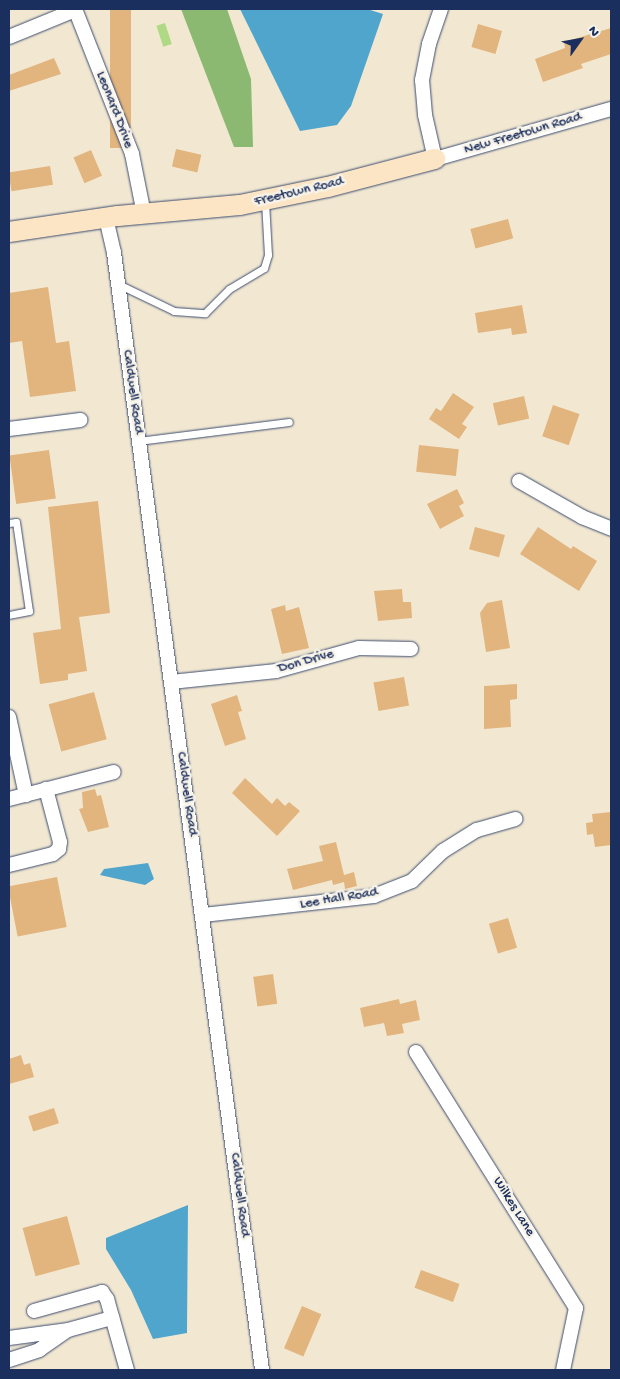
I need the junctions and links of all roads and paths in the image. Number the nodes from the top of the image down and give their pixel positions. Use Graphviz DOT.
graph roads {
  1 [pos="75,9"];
  2 [pos="441,9"];
  3 [pos="9,37"];
  4 [pos="611,109"];
  5 [pos="435,159"];
  6 [pos="265,201"];
  7 [pos="144,214"];
  8 [pos="106,218"];
  9 [pos="9,232"];
  10 [pos="118,284"];
  11 [pos="80,420"];
  12 [pos="290,422"];
  13 [pos="9,429"];
  14 [pos="138,441"];
  15 [pos="519,481"];
  16 [pos="9,523"];
  17 [pos="611,529"];
  18 [pos="9,615"];
  19 [pos="410,649"];
  20 [pos="170,682"];
  21 [pos="9,718"];
  22 [pos="114,772"];
  23 [pos="46,789"];
  24 [pos="26,795"];
  25 [pos="9,799"];
  26 [pos="515,819"];
  27 [pos="9,865"];
  28 [pos="203,915"];
  29 [pos="416,1052"];
  30 [pos="34,1311"];
  31 [pos="112,1318"];
  32 [pos="68,1330"];
  33 [pos="9,1338"];
  34 [pos="9,1360"];
  35 [pos="127,1370"];
  36 [pos="262,1370"];
  37 [pos="563,1370"];
  1 -- 3 [label="street"];
  1 -- 7 [label="street, Leonard Drive"];
  2 -- 5 [label="street"];
  4 -- 5 [label="street, New Freetown Road"];
  5 -- 6 [label="street, Freetown Road"];
  6 -- 7 [label="street, Freetown Road"];
  6 -- 10 [label="lane"];
  7 -- 8 [label="street, Freetown Road"];
  8 -- 9 [label="street, Freetown Road"];
  8 -- 10 [label="street, Caldwell Road"];
  10 -- 14 [label="street, Caldwell Road"];
  11 -- 13 [label="street"];
  12 -- 14 [label="lane"];
  14 -- 20 [label="street, Caldwell Road"];
  15 -- 17 [label="street"];
  16 -- 18 [label="lane"];
  19 -- 20 [label="street, Don Drive"];
  20 -- 28 [label="street, Caldwell Road"];
  21 -- 24 [label="street"];
  22 -- 23 [label="street"];
  23 -- 24 [label="street"];
  23 -- 27 [label="street"];
  24 -- 25 [label="street"];
  26 -- 28 [label="street, Lee Hall Road"];
  28 -- 36 [label="street, Caldwell Road"];
  29 -- 37 [label="street, Wilkes Lane"];
  30 -- 31 [label="street"];
  31 -- 32 [label="street"];
  31 -- 35 [label="street"];
  32 -- 33 [label="street"];
  32 -- 34 [label="street"];
}
